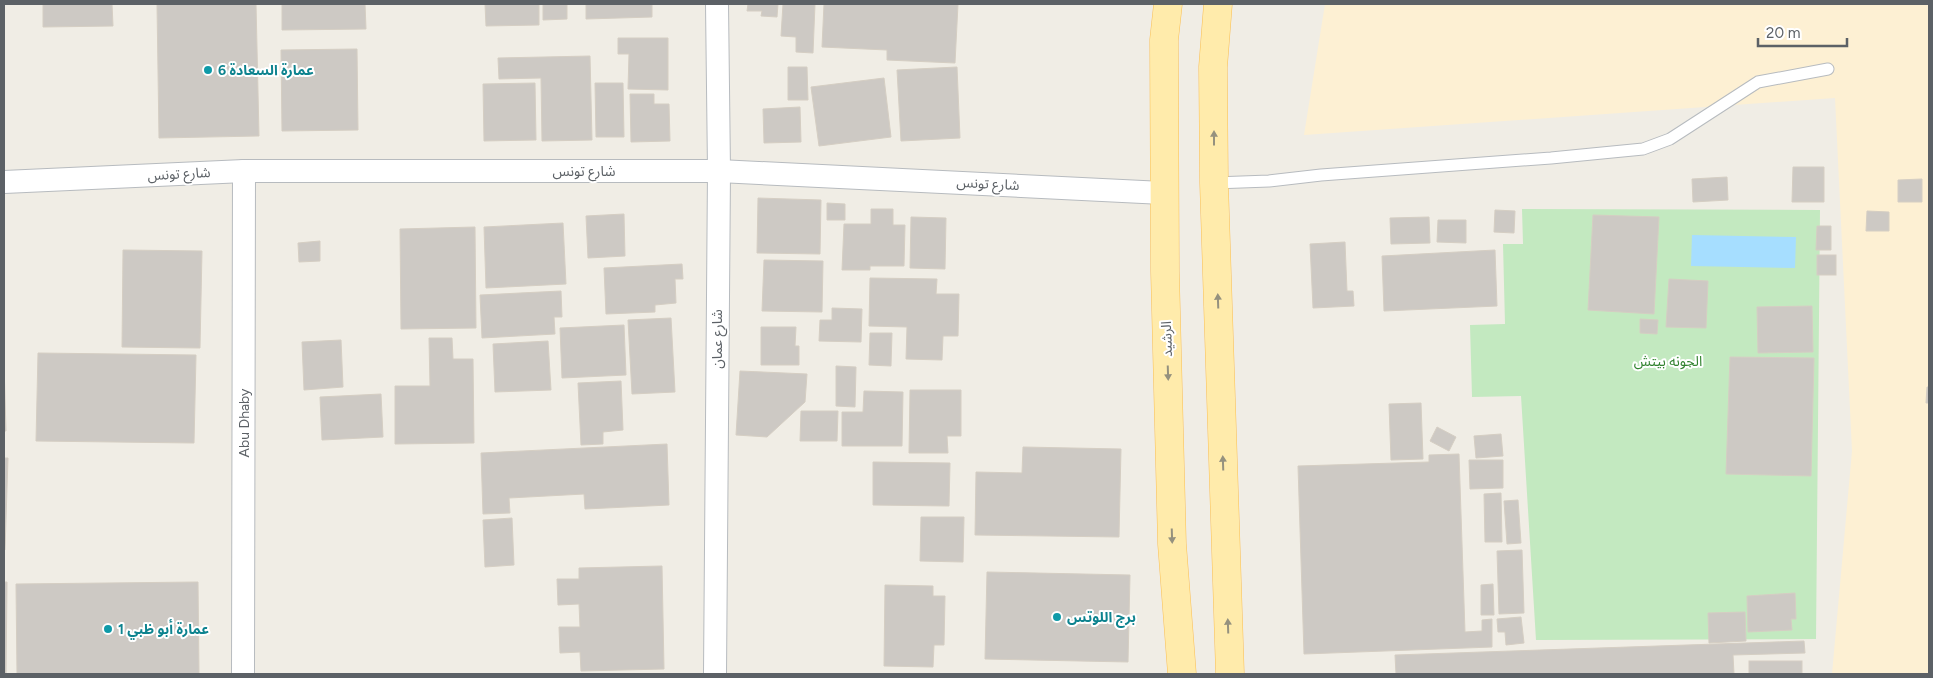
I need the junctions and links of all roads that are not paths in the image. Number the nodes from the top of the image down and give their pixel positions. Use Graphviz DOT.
graph roads {
  1 [pos="718,4"];
  2 [pos="1168,4"];
  3 [pos="1218,4"];
  4 [pos="1828,69"];
  5 [pos="244,171"];
  6 [pos="719,171"];
  7 [pos="4,182"];
  8 [pos="1214,183"];
  9 [pos="1164,193"];
  10 [pos="243,674"];
  11 [pos="715,674"];
  12 [pos="1182,674"];
  13 [pos="1230,674"];
  1 -- 6 [label="street, شارع عمان"];
  2 -- 9 [label="main road, الرشيد"];
  8 -- 3 [label="main road, one-way"];
  4 -- 8 [label="lane"];
  5 -- 6 [label="street, شارع تونس"];
  5 -- 7 [label="street, شارع تونس"];
  5 -- 10 [label="street, Abu Dhaby"];
  6 -- 9 [label="street, شارع تونس"];
  6 -- 11 [label="street, شارع عمان"];
  13 -- 8 [label="main road, one-way"];
  9 -- 12 [label="main road, الرشيد, one-way"];
}
